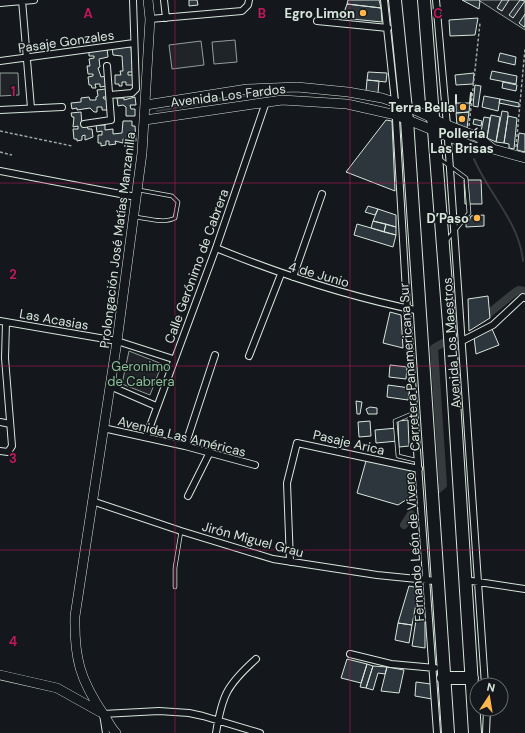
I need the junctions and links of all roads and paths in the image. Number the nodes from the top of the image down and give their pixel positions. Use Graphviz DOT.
graph roads {
  1 [pos="22,0"];
  2 [pos="34,0"];
  3 [pos="134,0"];
  4 [pos="148,0"];
  5 [pos="164,0"];
  6 [pos="249,0"];
  7 [pos="384,0"];
  8 [pos="395,0"];
  9 [pos="424,0"];
  10 [pos="436,0"];
  11 [pos="0,3"];
  12 [pos="166,18"];
  13 [pos="150,19"];
  14 [pos="317,21"];
  15 [pos="480,23"];
  16 [pos="388,28"];
  17 [pos="134,43"];
  18 [pos="525,49"];
  19 [pos="26,58"];
  20 [pos="0,61"];
  21 [pos="107,66"];
  22 [pos="348,92"];
  23 [pos="110,95"];
  24 [pos="266,102"];
  25 [pos="347,104"];
  26 [pos="401,104"];
  27 [pos="146,105"];
  28 [pos="62,107"];
  29 [pos="31,108"];
  30 [pos="0,110"];
  31 [pos="396,115"];
  32 [pos="145,120"];
  33 [pos="408,120"];
  34 [pos="84,124"];
  35 [pos="435,125"];
  36 [pos="447,125"];
  37 [pos="0,131"];
  38 [pos="469,133"];
  39 [pos="447,136"];
  40 [pos="516,143"];
  41 [pos="72,146"];
  42 [pos="493,149"];
  43 [pos="0,152"];
  44 [pos="12,154"];
  45 [pos="437,156"];
  46 [pos="525,158"];
  47 [pos="449,165"];
  48 [pos="0,171"];
  49 [pos="136,193"];
  50 [pos="322,194"];
  51 [pos="133,217"];
  52 [pos="454,231"];
  53 [pos="443,244"];
  54 [pos="216,248"];
  55 [pos="281,274"];
  56 [pos="293,277"];
  57 [pos="525,298"];
  58 [pos="407,309"];
  59 [pos="420,311"];
  60 [pos="3,321"];
  61 [pos="117,341"];
  62 [pos="462,341"];
  63 [pos="215,355"];
  64 [pos="249,356"];
  65 [pos="3,357"];
  66 [pos="173,359"];
  67 [pos="110,386"];
  68 [pos="156,406"];
  69 [pos="416,413"];
  70 [pos="0,422"];
  71 [pos="10,424"];
  72 [pos="103,428"];
  73 [pos="146,437"];
  74 [pos="185,446"];
  75 [pos="0,451"];
  76 [pos="210,452"];
  77 [pos="419,462"];
  78 [pos="255,465"];
  79 [pos="419,469"];
  80 [pos="188,496"];
  81 [pos="92,501"];
  82 [pos="181,531"];
  83 [pos="290,562"];
  84 [pos="465,580"];
  85 [pos="431,581"];
  86 [pos="478,582"];
  87 [pos="175,587"];
  88 [pos="525,589"];
  89 [pos="350,654"];
  90 [pos="256,660"];
  91 [pos="439,671"];
  92 [pos="0,675"];
  93 [pos="469,677"];
  94 [pos="472,677"];
  95 [pos="484,677"];
  96 [pos="103,714"];
  97 [pos="474,717"];
  98 [pos="487,717"];
  99 [pos="218,720"];
  100 [pos="106,733"];
  101 [pos="116,733"];
  102 [pos="216,733"];
  103 [pos="260,733"];
  104 [pos="437,733"];
  105 [pos="448,733"];
  106 [pos="475,733"];
  107 [pos="486,733"];
  1 -- 2 [label="street"];
  1 -- 11 [label="street"];
  1 -- 19 [label="street"];
  3 -- 17 [label="street"];
  4 -- 13 [label="street, Prolongación José Matías Manzanilla"];
  5 -- 12 [label="street"];
  6 -- 12 [label="street"];
  7 -- 16 [label="street, Fernando León de Vivero"];
  8 -- 26 [label="highway, Carretera Panamericana Sur"];
  9 -- 35 [label="highway"];
  10 -- 36 [label="street, Avenida Los Maestros"];
  12 -- 13 [label="street"];
  13 -- 27 [label="street, Prolongación José Matías Manzanilla"];
  14 -- 16 [label="street"];
  15 -- 38 [label="path"];
  16 -- 26 [label="street, Fernando León de Vivero"];
  17 -- 19 [label="street, Pasaje Gonzales"];
  17 -- 23 [label="street"];
  18 -- 40 [label="path"];
  19 -- 20 [label="street, Pasaje Gonzales"];
  19 -- 29 [label="street"];
  21 -- 23 [label="street"];
  22 -- 25 [label="street"];
  22 -- 26 [label="street, Avenida Los Fardos"];
  22 -- 27 [label="street, Avenida Los Fardos"];
  23 -- 34 [label="street"];
  24 -- 25 [label="street, Avenida Los Fardos"];
  24 -- 32 [label="street, Avenida Los Fardos"];
  24 -- 54 [label="street, Calle Gerónimo de Cabrera"];
  25 -- 31 [label="street, Avenida Los Fardos"];
  26 -- 31 [label="street, Fernando León de Vivero"];
  26 -- 33 [label="highway, Carretera Panamericana Sur"];
  26 -- 35 [label="street, Avenida Los Fardos"];
  27 -- 32 [label="street, Prolongación José Matías Manzanilla"];
  28 -- 29 [label="street"];
  29 -- 30 [label="street"];
  31 -- 33 [label="street, Avenida Los Fardos"];
  31 -- 58 [label="street, Fernando León de Vivero"];
  32 -- 49 [label="street, Prolongación José Matías Manzanilla"];
  33 -- 35 [label="street, Avenida Los Fardos"];
  33 -- 59 [label="highway, Carretera Panamericana Sur"];
  35 -- 36 [label="street"];
  35 -- 39 [label="street"];
  35 -- 45 [label="highway"];
  36 -- 38 [label="street"];
  36 -- 39 [label="street, Avenida Los Maestros"];
  37 -- 41 [label="path"];
  38 -- 42 [label="street"];
  39 -- 42 [label="street"];
  39 -- 47 [label="street, Avenida Los Maestros"];
  42 -- 46 [label="street"];
  43 -- 44 [label="path"];
  45 -- 47 [label="lane"];
  45 -- 53 [label="highway"];
  47 -- 52 [label="street, Avenida Los Maestros"];
  47 -- 52 [label="lane"];
  48 -- 49 [label="street"];
  49 -- 51 [label="street, Prolongación José Matías Manzanilla"];
  49 -- 51 [label="lane"];
  50 -- 56 [label="street"];
  51 -- 61 [label="street, Prolongación José Matías Manzanilla"];
  52 -- 53 [label="lane"];
  52 -- 62 [label="street, Avenida Los Maestros"];
  53 -- 84 [label="highway"];
  54 -- 55 [label="street, 4 de Junio"];
  54 -- 66 [label="street, Calle Gerónimo de Cabrera"];
  55 -- 56 [label="street, 4 de Junio"];
  55 -- 64 [label="street"];
  56 -- 58 [label="street, 4 de Junio"];
  57 -- 62 [label="street"];
  58 -- 59 [label="street, 4 de Junio"];
  58 -- 69 [label="street, Fernando León de Vivero"];
  59 -- 85 [label="highway, Carretera Panamericana Sur"];
  60 -- 61 [label="street, Las Acasias"];
  60 -- 65 [label="street"];
  61 -- 66 [label="street, Las Acasias"];
  61 -- 67 [label="street, Prolongación José Matías Manzanilla"];
  62 -- 86 [label="street, Avenida Los Maestros"];
  63 -- 74 [label="street"];
  65 -- 71 [label="street"];
  66 -- 68 [label="street, Calle Gerónimo de Cabrera"];
  67 -- 68 [label="street"];
  67 -- 72 [label="street, Prolongación José Matías Manzanilla"];
  68 -- 73 [label="street, Calle Gerónimo de Cabrera"];
  69 -- 77 [label="street, Fernando León de Vivero"];
  69 -- 77 [label="lane"];
  70 -- 71 [label="street"];
  71 -- 75 [label="street"];
  72 -- 73 [label="street, Avenida Las Américas"];
  72 -- 81 [label="street, Prolongación José Matías Manzanilla"];
  73 -- 74 [label="street, Avenida Las Américas"];
  74 -- 76 [label="street, Avenida Las Américas"];
  76 -- 78 [label="street, Avenida Las Américas"];
  76 -- 80 [label="street"];
  77 -- 79 [label="street, Fernando León de Vivero"];
  79 -- 83 [label="street, Pasaje Arica"];
  79 -- 85 [label="street, Fernando León de Vivero"];
  81 -- 82 [label="street, Jirón Miguel Grau"];
  81 -- 96 [label="street, Prolongación José Matías Manzanilla"];
  82 -- 83 [label="street, Jirón Miguel Grau"];
  82 -- 87 [label="lane"];
  83 -- 85 [label="street, Jirón Miguel Grau"];
  84 -- 86 [label="street"];
  84 -- 94 [label="highway"];
  85 -- 91 [label="highway, Carretera Panamericana Sur"];
  86 -- 88 [label="street"];
  86 -- 95 [label="street, Avenida Los Maestros"];
  89 -- 91 [label="street"];
  90 -- 99 [label="street"];
  91 -- 93 [label="highway"];
  91 -- 104 [label="street"];
  91 -- 105 [label="highway, Carretera Panamericana Sur"];
  92 -- 96 [label="street"];
  96 -- 99 [label="street"];
  96 -- 100 [label="street"];
  96 -- 101 [label="street, Prolongación José Matías Manzanilla"];
  97 -- 106 [label="highway"];
  98 -- 107 [label="street"];
  99 -- 102 [label="street"];
  99 -- 103 [label="street"];
}
